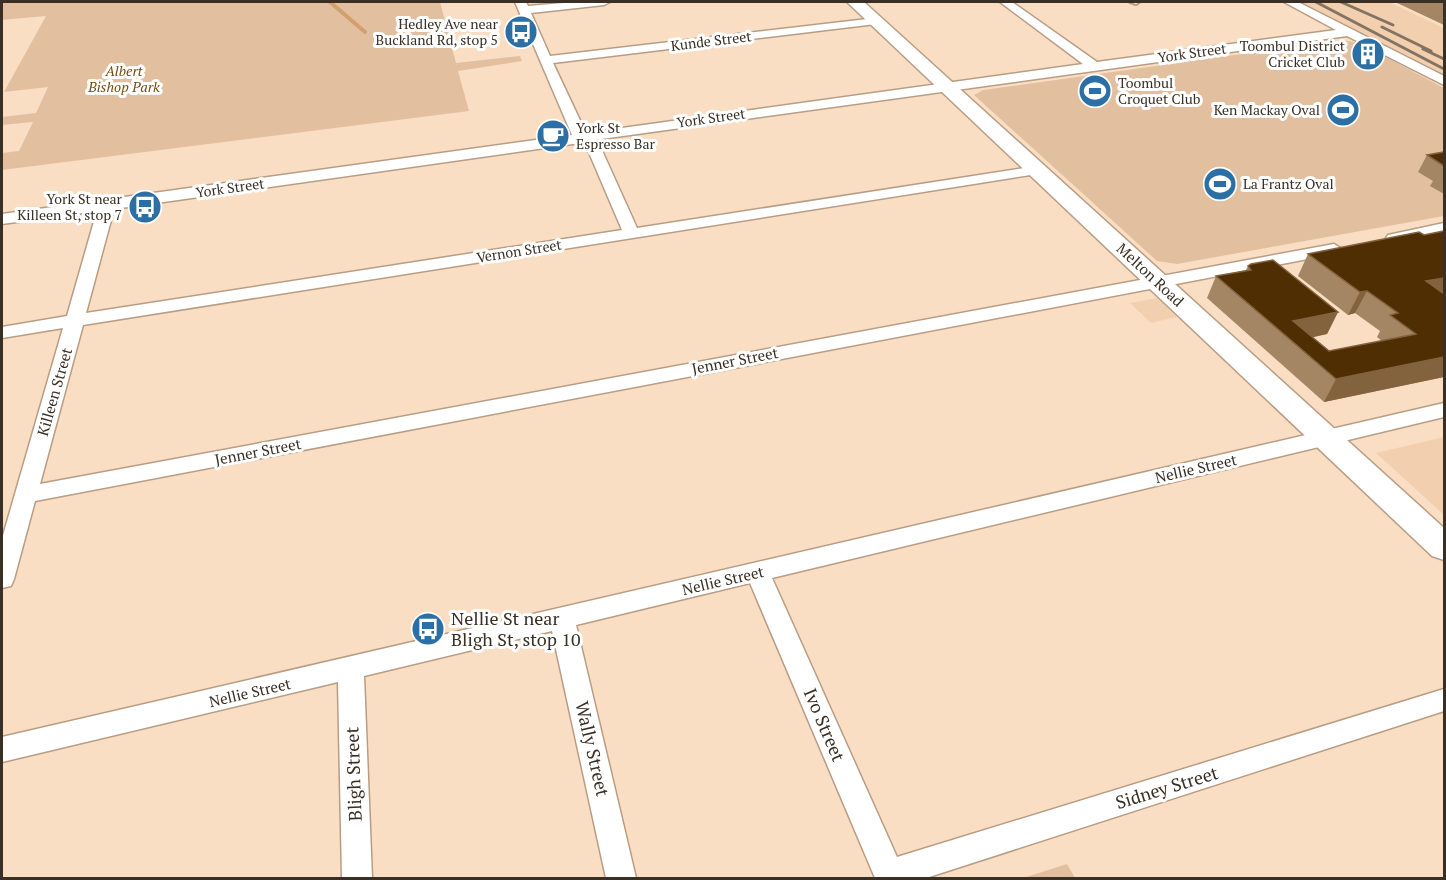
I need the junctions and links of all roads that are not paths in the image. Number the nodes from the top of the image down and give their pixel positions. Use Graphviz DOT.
graph roads {
  1 [pos="604,2"];
  2 [pos="855,2"];
  3 [pos="1005,2"];
  4 [pos="1290,2"];
  5 [pos="522,6"];
  6 [pos="876,21"];
  7 [pos="1350,32"];
  8 [pos="545,60"];
  9 [pos="1095,66"];
  10 [pos="1444,81"];
  11 [pos="946,86"];
  12 [pos="582,137"];
  13 [pos="1037,170"];
  14 [pos="107,205"];
  15 [pos="2,219"];
  16 [pos="1444,228"];
  17 [pos="632,234"];
  18 [pos="1374,242"];
  19 [pos="1351,246"];
  20 [pos="1158,282"];
  21 [pos="75,321"];
  22 [pos="2,332"];
  23 [pos="1444,410"];
  24 [pos="1326,438"];
  25 [pos="26,495"];
  26 [pos="1444,547"];
  27 [pos="757,573"];
  28 [pos="2,579"];
  29 [pos="562,619"];
  30 [pos="351,670"];
  31 [pos="1444,700"];
  32 [pos="2,750"];
  33 [pos="890,877"];
  34 [pos="357,879"];
  35 [pos="621,879"];
  1 -- 5 [label="street"];
  2 -- 6 [label="street, Melton Road"];
  3 -- 9 [label="street"];
  4 -- 7 [label="street"];
  5 -- 8 [label="street"];
  6 -- 8 [label="street, Kunde Street"];
  6 -- 11 [label="street, Melton Road"];
  7 -- 9 [label="street, York Street"];
  7 -- 10 [label="street"];
  8 -- 12 [label="street"];
  9 -- 11 [label="street, York Street"];
  11 -- 12 [label="street, York Street"];
  11 -- 13 [label="street, Melton Road"];
  12 -- 14 [label="street, York Street"];
  12 -- 17 [label="street"];
  13 -- 17 [label="street, Vernon Street"];
  13 -- 20 [label="street, Melton Road"];
  14 -- 15 [label="street, York Street"];
  14 -- 21 [label="street, Killeen Street"];
  16 -- 18 [label="street"];
  17 -- 21 [label="street, Vernon Street"];
  19 -- 20 [label="street, Jenner Street"];
  20 -- 24 [label="street, Melton Road"];
  20 -- 25 [label="street, Jenner Street"];
  21 -- 22 [label="street, Vernon Street"];
  21 -- 25 [label="street, Killeen Street"];
  23 -- 24 [label="street, Nellie Street"];
  24 -- 26 [label="street, Melton Road"];
  24 -- 27 [label="street, Nellie Street"];
  25 -- 28 [label="street, Killeen Street"];
  27 -- 29 [label="street, Nellie Street"];
  27 -- 33 [label="street, Ivo Street"];
  29 -- 30 [label="street, Nellie Street"];
  29 -- 35 [label="street, Wally Street"];
  30 -- 32 [label="street, Nellie Street"];
  30 -- 34 [label="street, Bligh Street"];
  31 -- 33 [label="street, Sidney Street"];
}
